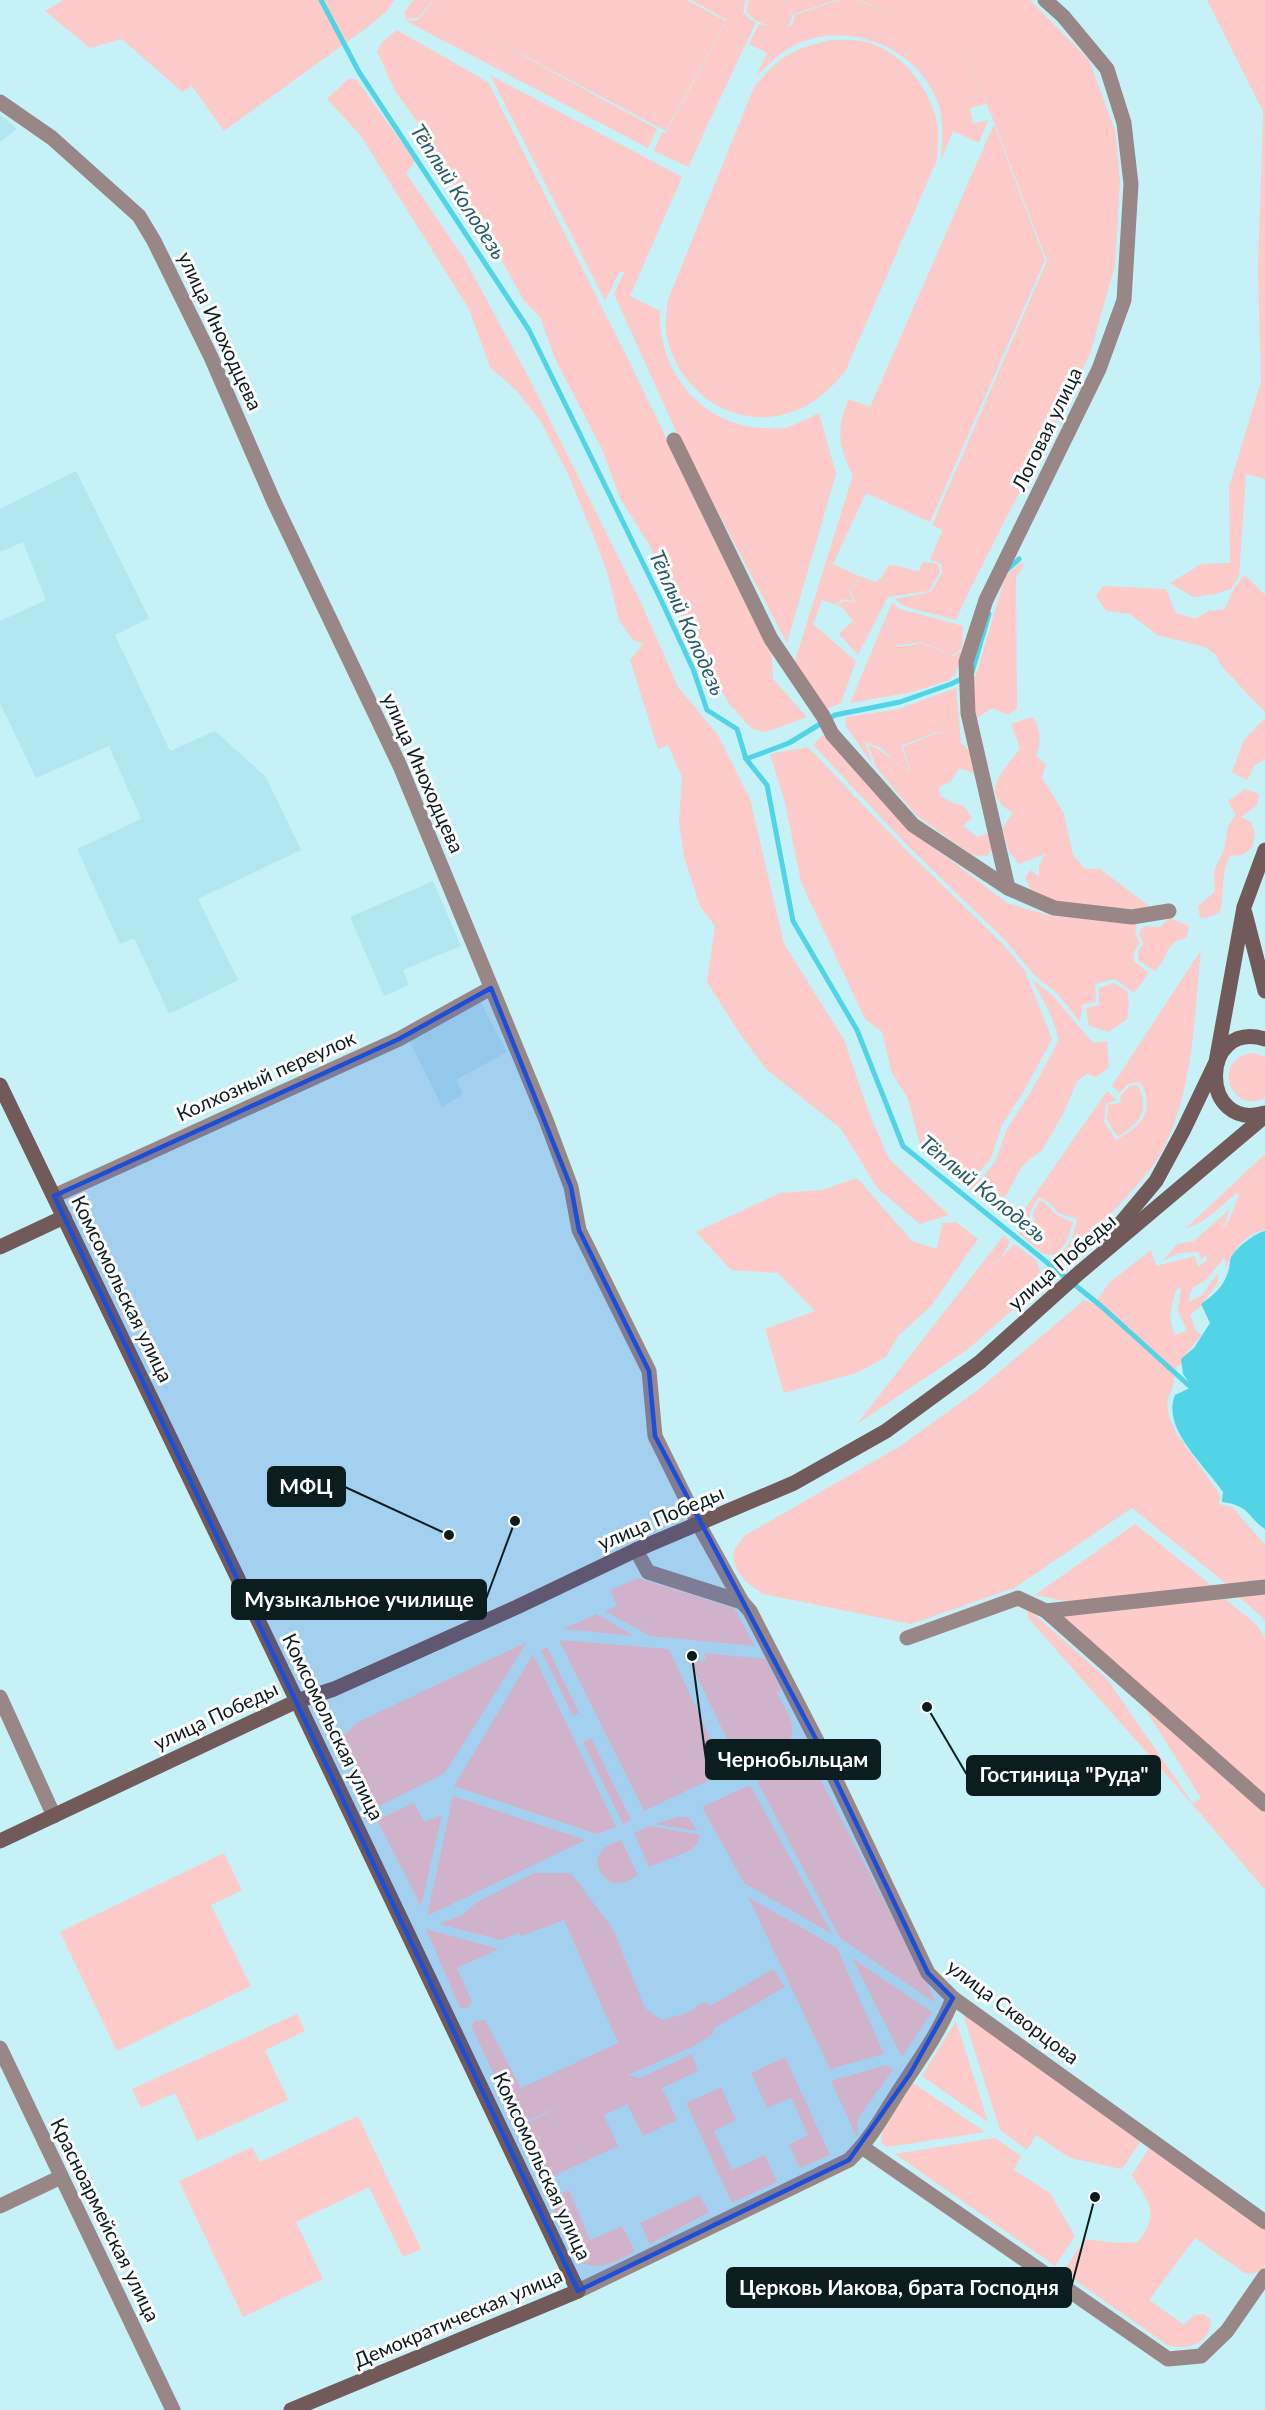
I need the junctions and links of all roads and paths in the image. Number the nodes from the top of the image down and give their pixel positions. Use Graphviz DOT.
graph roads {
  1 [pos="1045,0"];
  2 [pos="0,102"];
  3 [pos="674,440"];
  4 [pos="1265,850"];
  5 [pos="1008,888"];
  6 [pos="1244,908"];
  7 [pos="1169,911"];
  8 [pos="491,988"];
  9 [pos="1265,991"];
  10 [pos="1265,1039"];
  11 [pos="1216,1062"];
  12 [pos="0,1085"];
  13 [pos="1265,1114"];
  14 [pos="54,1196"];
  15 [pos="64,1217"];
  16 [pos="0,1247"];
  17 [pos="1079,1273"];
  18 [pos="699,1524"];
  19 [pos="636,1550"];
  20 [pos="1265,1587"];
  21 [pos="742,1602"];
  22 [pos="1046,1611"];
  23 [pos="907,1638"];
  24 [pos="0,1696"];
  25 [pos="297,1701"];
  26 [pos="1265,1804"];
  27 [pos="54,1816"];
  28 [pos="0,1841"];
  29 [pos="953,1998"];
  30 [pos="0,2048"];
  31 [pos="862,2147"];
  32 [pos="61,2176"];
  33 [pos="0,2206"];
  34 [pos="1265,2222"];
  35 [pos="1265,2276"];
  36 [pos="578,2291"];
  37 [pos="173,2410"];
  38 [pos="291,2410"];
  1 -- 5 [label="street, Логовая улица"];
  2 -- 8 [label="street, улица Иноходцева"];
  3 -- 5 [label="street"];
  4 -- 6 [label="main road"];
  5 -- 7 [label="street"];
  6 -- 9 [label="main road"];
  6 -- 11 [label="main road"];
  8 -- 14 [label="street, Колхозный переулок"];
  8 -- 18 [label="street, улица Иноходцева"];
  10 -- 11 [label="main road"];
  11 -- 13 [label="main road"];
  11 -- 17 [label="main road"];
  12 -- 14 [label="main road, Комсомольская улица"];
  13 -- 17 [label="main road, улица Победы"];
  14 -- 15 [label="main road, Комсомольская улица"];
  15 -- 16 [label="main road"];
  15 -- 25 [label="main road, Комсомольская улица"];
  17 -- 18 [label="main road, улица Победы"];
  18 -- 19 [label="main road, улица Победы"];
  18 -- 21 [label="street, улица Скворцова"];
  19 -- 21 [label="street"];
  19 -- 25 [label="main road, улица Победы"];
  20 -- 22 [label="street"];
  21 -- 29 [label="street, улица Скворцова"];
  22 -- 23 [label="street"];
  22 -- 26 [label="street"];
  24 -- 27 [label="street"];
  25 -- 27 [label="main road, улица Победы"];
  25 -- 36 [label="main road, Комсомольская улица"];
  27 -- 28 [label="main road, улица Победы"];
  29 -- 31 [label="street, Демократическая улица"];
  29 -- 34 [label="street, улица Скворцова"];
  30 -- 32 [label="street, Красноармейская улица"];
  31 -- 35 [label="street"];
  31 -- 36 [label="street, Демократическая улица"];
  32 -- 33 [label="street"];
  32 -- 37 [label="street, Красноармейская улица"];
  36 -- 38 [label="main road, Демократическая улица"];
}
